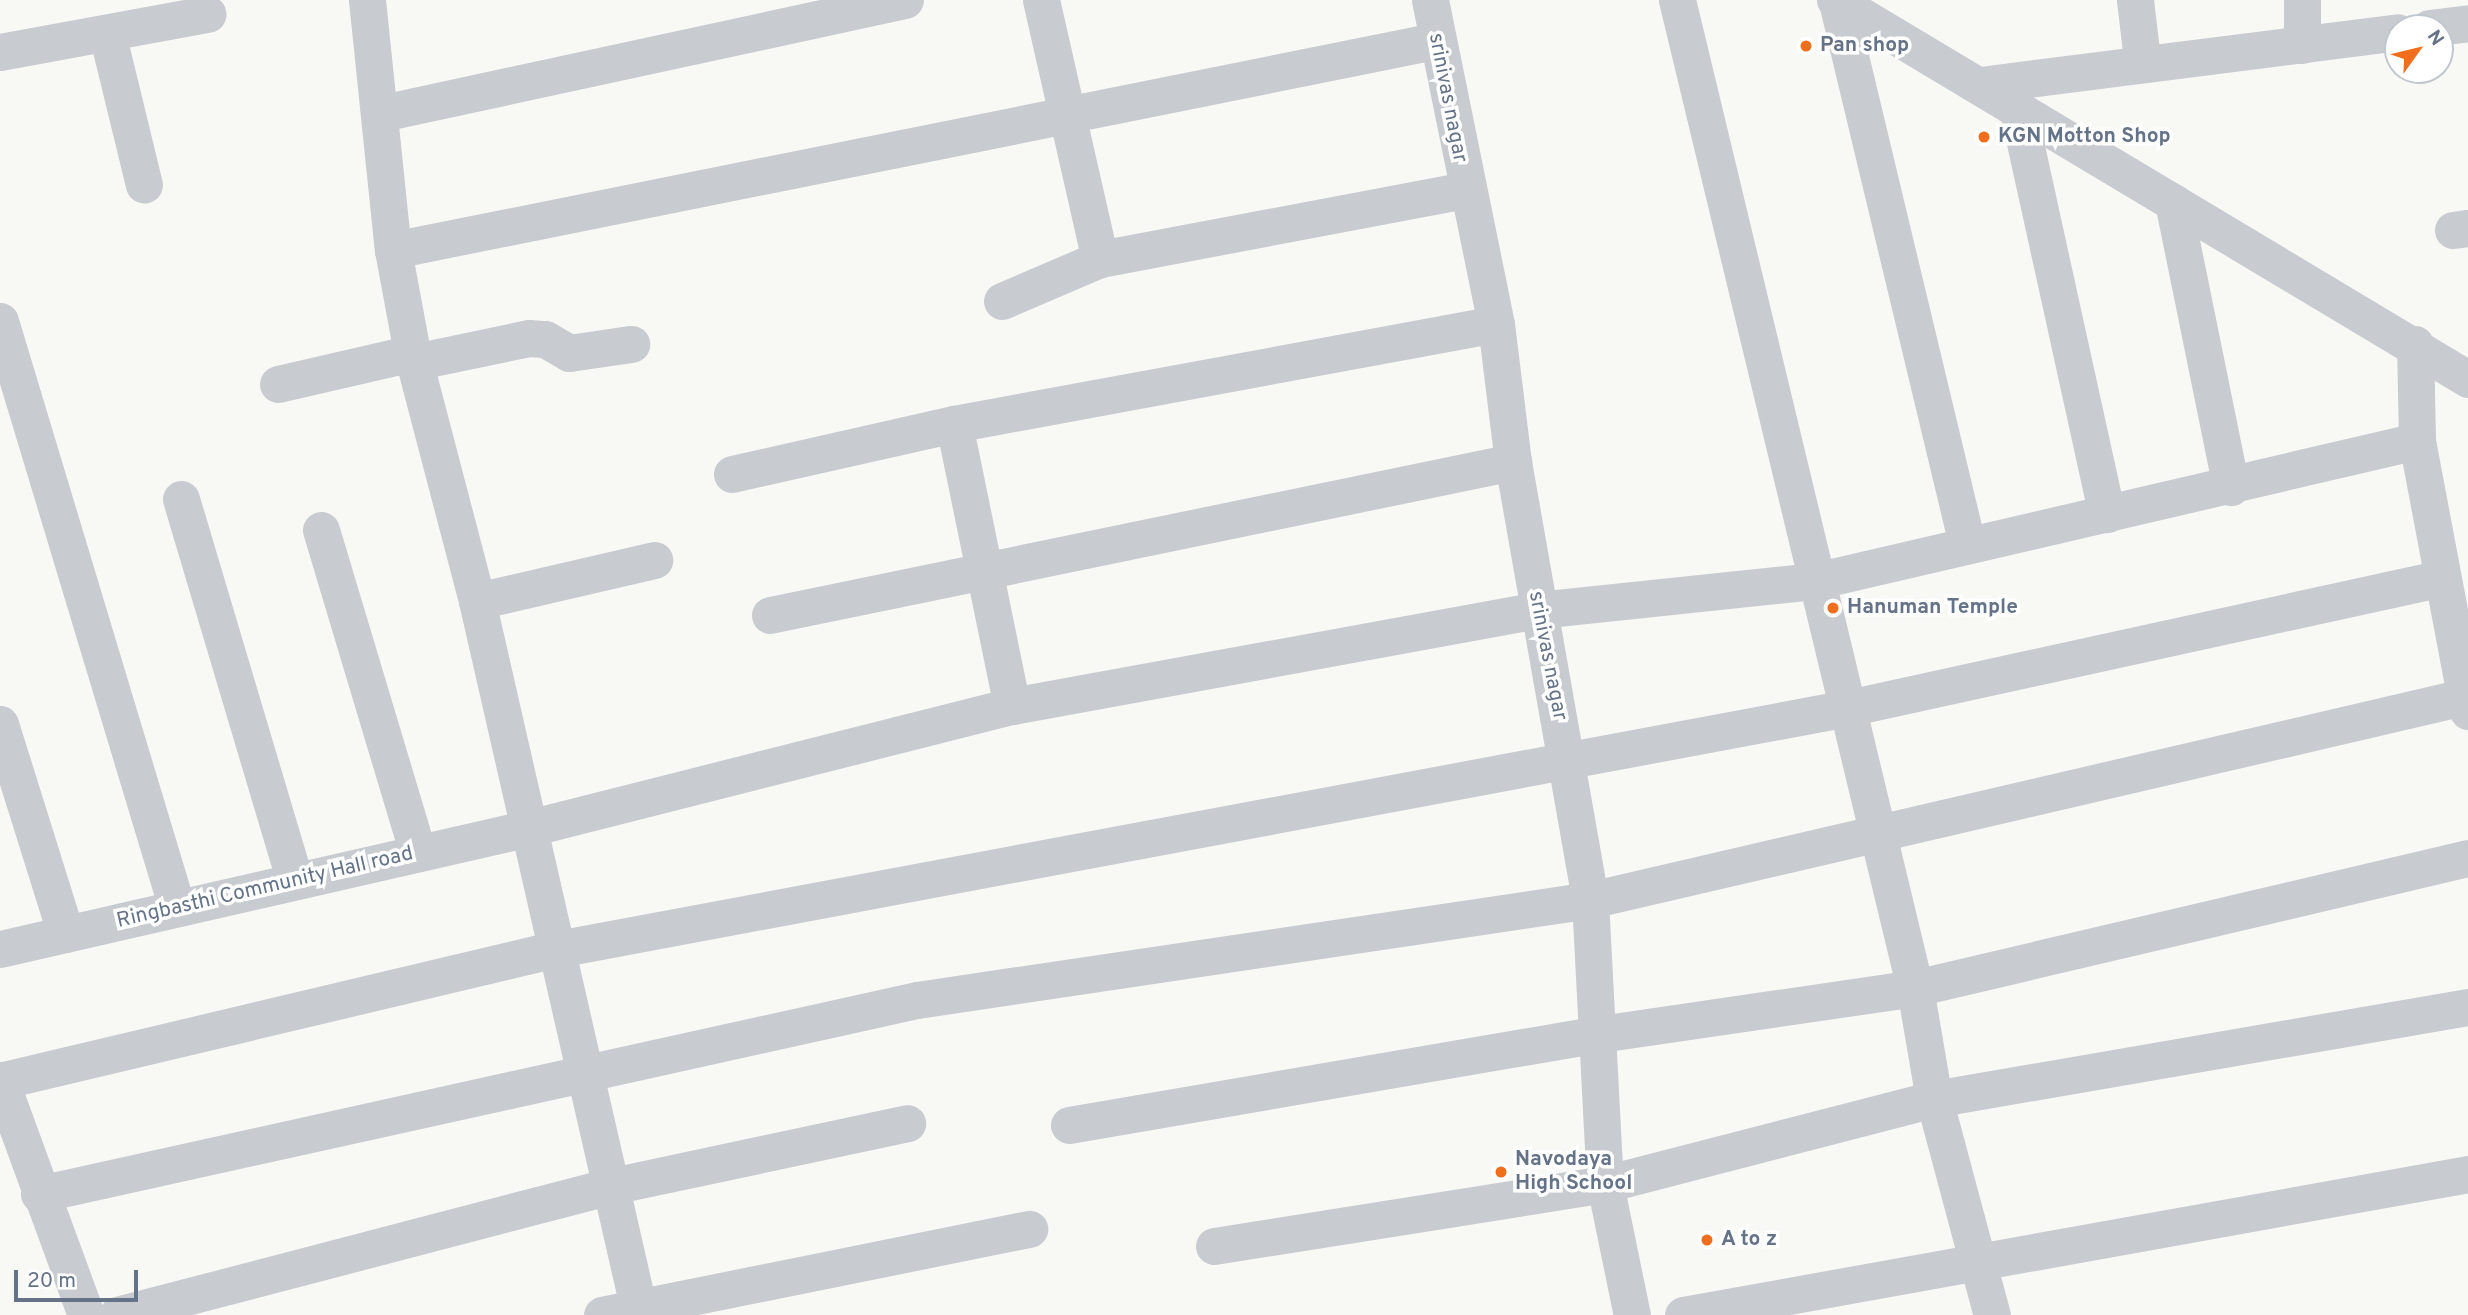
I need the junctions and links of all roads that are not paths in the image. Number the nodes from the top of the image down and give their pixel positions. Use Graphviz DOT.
graph roads {
  1 [pos="367,0"];
  2 [pos="905,0"];
  3 [pos="1041,0"];
  4 [pos="1430,0"];
  5 [pos="1677,0"];
  6 [pos="2135,0"];
  7 [pos="2302,0"];
  8 [pos="1836,1"];
  9 [pos="208,14"];
  10 [pos="107,33"];
  11 [pos="2384,34"];
  12 [pos="1435,41"];
  13 [pos="2302,45"];
  14 [pos="0,52"];
  15 [pos="2142,60"];
  16 [pos="1980,85"];
  17 [pos="2017,106"];
  18 [pos="1065,110"];
  19 [pos="382,113"];
  20 [pos="144,185"];
  21 [pos="1465,190"];
  22 [pos="2173,202"];
  23 [pos="393,250"];
  24 [pos="1100,259"];
  25 [pos="1002,301"];
  26 [pos="0,321"];
  27 [pos="1496,324"];
  28 [pos="631,344"];
  29 [pos="2415,344"];
  30 [pos="413,357"];
  31 [pos="2468,379"];
  32 [pos="278,384"];
  33 [pos="954,424"];
  34 [pos="2417,441"];
  35 [pos="1513,461"];
  36 [pos="732,474"];
  37 [pos="2231,487"];
  38 [pos="181,499"];
  39 [pos="2107,514"];
  40 [pos="321,530"];
  41 [pos="1967,544"];
  42 [pos="654,560"];
  43 [pos="988,570"];
  44 [pos="2442,578"];
  45 [pos="1815,581"];
  46 [pos="477,601"];
  47 [pos="1538,610"];
  48 [pos="770,615"];
  49 [pos="2467,701"];
  50 [pos="1012,706"];
  51 [pos="1848,708"];
  52 [pos="0,724"];
  53 [pos="1567,760"];
  54 [pos="530,828"];
  55 [pos="1872,830"];
  56 [pos="418,853"];
  57 [pos="2468,858"];
  58 [pos="295,881"];
  59 [pos="1590,900"];
  60 [pos="177,908"];
  61 [pos="66,934"];
  62 [pos="0,949"];
  63 [pos="552,950"];
  64 [pos="1914,988"];
  65 [pos="2468,1007"];
  66 [pos="1593,1035"];
  67 [pos="584,1072"];
  68 [pos="0,1081"];
  69 [pos="1934,1099"];
  70 [pos="907,1123"];
  71 [pos="1069,1125"];
  72 [pos="2468,1174"];
  73 [pos="23,1183"];
  74 [pos="1605,1184"];
  75 [pos="607,1187"];
  76 [pos="1029,1229"];
  77 [pos="1214,1247"];
  78 [pos="1976,1262"];
  79 [pos="639,1310"];
  80 [pos="86,1315"];
  81 [pos="117,1315"];
  82 [pos="602,1315"];
  83 [pos="1632,1315"];
  84 [pos="1683,1315"];
  85 [pos="1992,1315"];
  1 -- 19 [label="street"];
  2 -- 19 [label="street"];
  3 -- 18 [label="street"];
  4 -- 12 [label="street, srinivas nagar"];
  5 -- 45 [label="street"];
  6 -- 15 [label="street"];
  7 -- 13 [label="street"];
  8 -- 16 [label="street"];
  8 -- 41 [label="street"];
  9 -- 10 [label="street"];
  10 -- 14 [label="street"];
  10 -- 20 [label="street"];
  11 -- 13 [label="street"];
  12 -- 18 [label="street"];
  12 -- 21 [label="street, srinivas nagar"];
  13 -- 15 [label="street"];
  15 -- 16 [label="street"];
  16 -- 17 [label="street"];
  17 -- 22 [label="street"];
  17 -- 39 [label="street"];
  18 -- 23 [label="street"];
  18 -- 24 [label="street"];
  19 -- 23 [label="street"];
  21 -- 24 [label="street"];
  21 -- 27 [label="street, srinivas nagar"];
  22 -- 29 [label="street"];
  22 -- 37 [label="street"];
  23 -- 30 [label="street"];
  24 -- 25 [label="street"];
  26 -- 60 [label="street"];
  27 -- 33 [label="street"];
  27 -- 35 [label="street, srinivas nagar"];
  28 -- 30 [label="street"];
  29 -- 31 [label="street"];
  29 -- 34 [label="street"];
  30 -- 32 [label="street"];
  30 -- 46 [label="street"];
  33 -- 36 [label="street"];
  33 -- 43 [label="street"];
  34 -- 37 [label="street, Ringbasthi Community Hall road"];
  34 -- 44 [label="street"];
  35 -- 43 [label="street"];
  35 -- 47 [label="street, srinivas nagar"];
  37 -- 39 [label="street, Ringbasthi Community Hall road"];
  38 -- 58 [label="street"];
  39 -- 41 [label="street, Ringbasthi Community Hall road"];
  40 -- 56 [label="street"];
  41 -- 45 [label="street, Ringbasthi Community Hall road"];
  42 -- 46 [label="street"];
  43 -- 48 [label="street"];
  43 -- 50 [label="street"];
  44 -- 49 [label="street"];
  44 -- 51 [label="street"];
  45 -- 47 [label="street, Ringbasthi Community Hall road"];
  45 -- 51 [label="street"];
  46 -- 54 [label="street"];
  47 -- 50 [label="street, Ringbasthi Community Hall road"];
  47 -- 53 [label="street, srinivas nagar"];
  49 -- 55 [label="street"];
  50 -- 54 [label="street, Ringbasthi Community Hall road"];
  51 -- 53 [label="street"];
  51 -- 55 [label="street"];
  52 -- 61 [label="street"];
  53 -- 59 [label="street, srinivas nagar"];
  53 -- 63 [label="street"];
  54 -- 56 [label="street, Ringbasthi Community Hall road"];
  54 -- 63 [label="street"];
  55 -- 59 [label="street"];
  55 -- 64 [label="street"];
  56 -- 58 [label="street, Ringbasthi Community Hall road"];
  57 -- 64 [label="street"];
  58 -- 60 [label="street, Ringbasthi Community Hall road"];
  59 -- 66 [label="street, srinivas nagar"];
  59 -- 67 [label="street"];
  60 -- 61 [label="street, Ringbasthi Community Hall road"];
  61 -- 62 [label="street, Ringbasthi Community Hall road"];
  63 -- 67 [label="street"];
  63 -- 68 [label="street"];
  64 -- 66 [label="street"];
  64 -- 69 [label="street"];
  65 -- 69 [label="street"];
  66 -- 71 [label="street"];
  66 -- 74 [label="street, srinivas nagar"];
  67 -- 73 [label="street"];
  67 -- 75 [label="street"];
  68 -- 73 [label="street"];
  69 -- 74 [label="street"];
  69 -- 78 [label="street"];
  70 -- 75 [label="street"];
  72 -- 78 [label="street"];
  73 -- 80 [label="street"];
  74 -- 77 [label="street"];
  74 -- 83 [label="street, srinivas nagar"];
  75 -- 79 [label="street"];
  75 -- 81 [label="street"];
  76 -- 79 [label="street"];
  78 -- 84 [label="street"];
  78 -- 85 [label="street"];
  79 -- 82 [label="street"];
}
